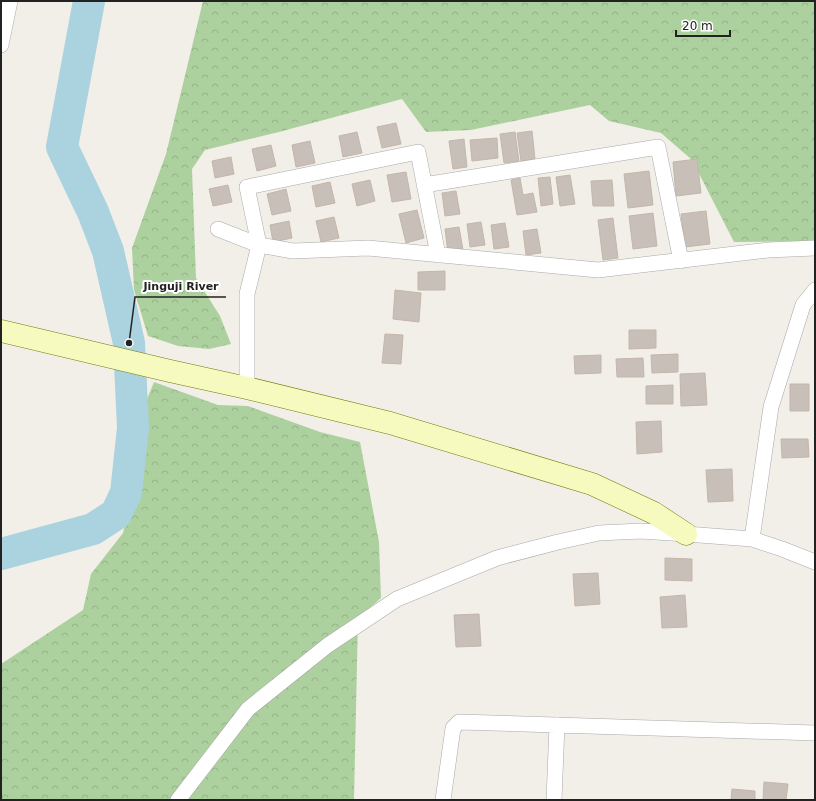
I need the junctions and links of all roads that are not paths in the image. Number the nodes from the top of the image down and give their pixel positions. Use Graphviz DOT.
graph roads {
  1 [pos="10,1"];
  2 [pos="1,45"];
  3 [pos="424,185"];
  4 [pos="218,229"];
  5 [pos="259,245"];
  6 [pos="815,248"];
  7 [pos="438,255"];
  8 [pos="681,261"];
  9 [pos="815,290"];
  10 [pos="2,331"];
  11 [pos="247,388"];
  12 [pos="686,534"];
  13 [pos="752,539"];
  14 [pos="815,562"];
  15 [pos="557,725"];
  16 [pos="815,733"];
  17 [pos="178,800"];
  18 [pos="443,800"];
  19 [pos="554,800"];
  1 -- 2 [label="street"];
  3 -- 5 [label="street"];
  3 -- 7 [label="street"];
  3 -- 8 [label="street"];
  4 -- 5 [label="street"];
  5 -- 7 [label="street"];
  5 -- 11 [label="street"];
  6 -- 8 [label="street"];
  7 -- 8 [label="street"];
  9 -- 13 [label="street"];
  10 -- 11 [label="street"];
  11 -- 12 [label="street"];
  12 -- 13 [label="street"];
  12 -- 17 [label="street"];
  13 -- 14 [label="street"];
  15 -- 16 [label="street"];
  15 -- 18 [label="street"];
  15 -- 19 [label="street"];
}
